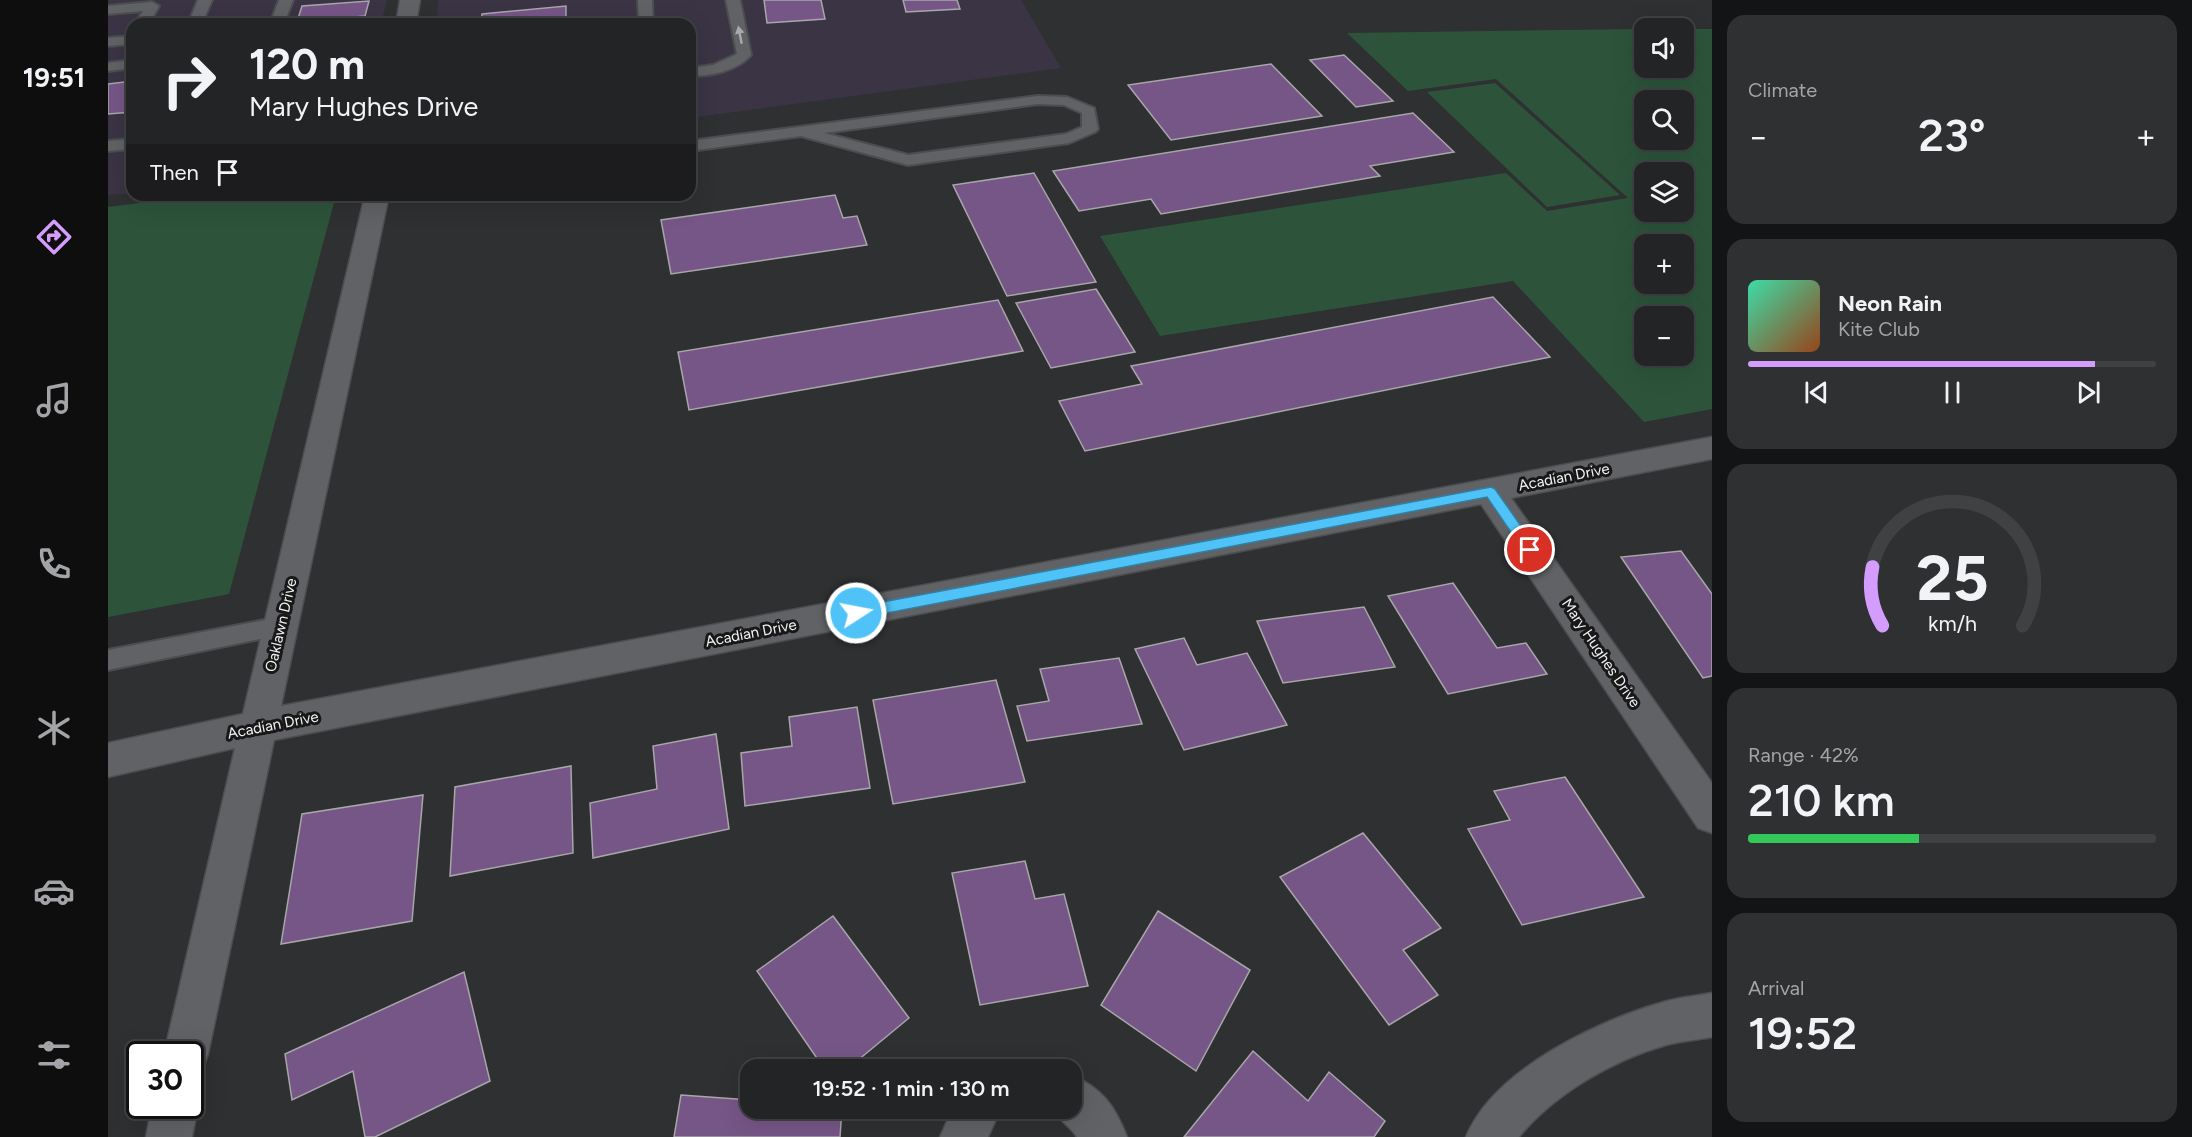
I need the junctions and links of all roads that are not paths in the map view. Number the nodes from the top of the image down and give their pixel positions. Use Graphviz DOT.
graph roads {
  1 [pos="206,0"];
  2 [pos="286,0"];
  3 [pos="410,0"];
  4 [pos="645,0"];
  5 [pos="733,0"];
  6 [pos="108,10"];
  7 [pos="145,18"];
  8 [pos="198,18"];
  9 [pos="279,18"];
  10 [pos="407,18"];
  11 [pos="646,18"];
  12 [pos="126,40"];
  13 [pos="108,42"];
  14 [pos="126,65"];
  15 [pos="108,67"];
  16 [pos="696,71"];
  17 [pos="800,131"];
  18 [pos="126,144"];
  19 [pos="696,145"];
  20 [pos="108,146"];
  21 [pos="376,201"];
  22 [pos="1712,448"];
  23 [pos="1491,492"];
  24 [pos="280,626"];
  25 [pos="108,660"];
  26 [pos="257,727"];
  27 [pos="108,760"];
  28 [pos="1712,814"];
  29 [pos="1712,1015"];
  30 [pos="189,1041"];
  31 [pos="1082,1106"];
  32 [pos="172,1119"];
  33 [pos="972,1119"];
  34 [pos="169,1137"];
  35 [pos="963,1137"];
  36 [pos="1104,1137"];
  37 [pos="1489,1137"];
  1 -- 8 [label="lane"];
  2 -- 9 [label="lane"];
  3 -- 10 [label="street"];
  4 -- 11 [label="lane"];
  16 -- 5 [label="lane, one-way"];
  6 -- 7 [label="lane"];
  12 -- 13 [label="lane"];
  14 -- 15 [label="lane"];
  17 -- 17 [label="lane"];
  17 -- 19 [label="lane"];
  18 -- 20 [label="lane"];
  21 -- 24 [label="street, Oaklawn Drive"];
  22 -- 23 [label="street, Acadian Drive"];
  23 -- 26 [label="street, Acadian Drive"];
  23 -- 28 [label="street, Mary Hughes Drive"];
  24 -- 25 [label="lane"];
  24 -- 26 [label="street, Oaklawn Drive"];
  26 -- 27 [label="street, Acadian Drive"];
  26 -- 30 [label="street, Oaklawn Drive"];
  29 -- 37 [label="street"];
  31 -- 36 [label="street"];
  32 -- 34 [label="street"];
  33 -- 35 [label="street"];
}
